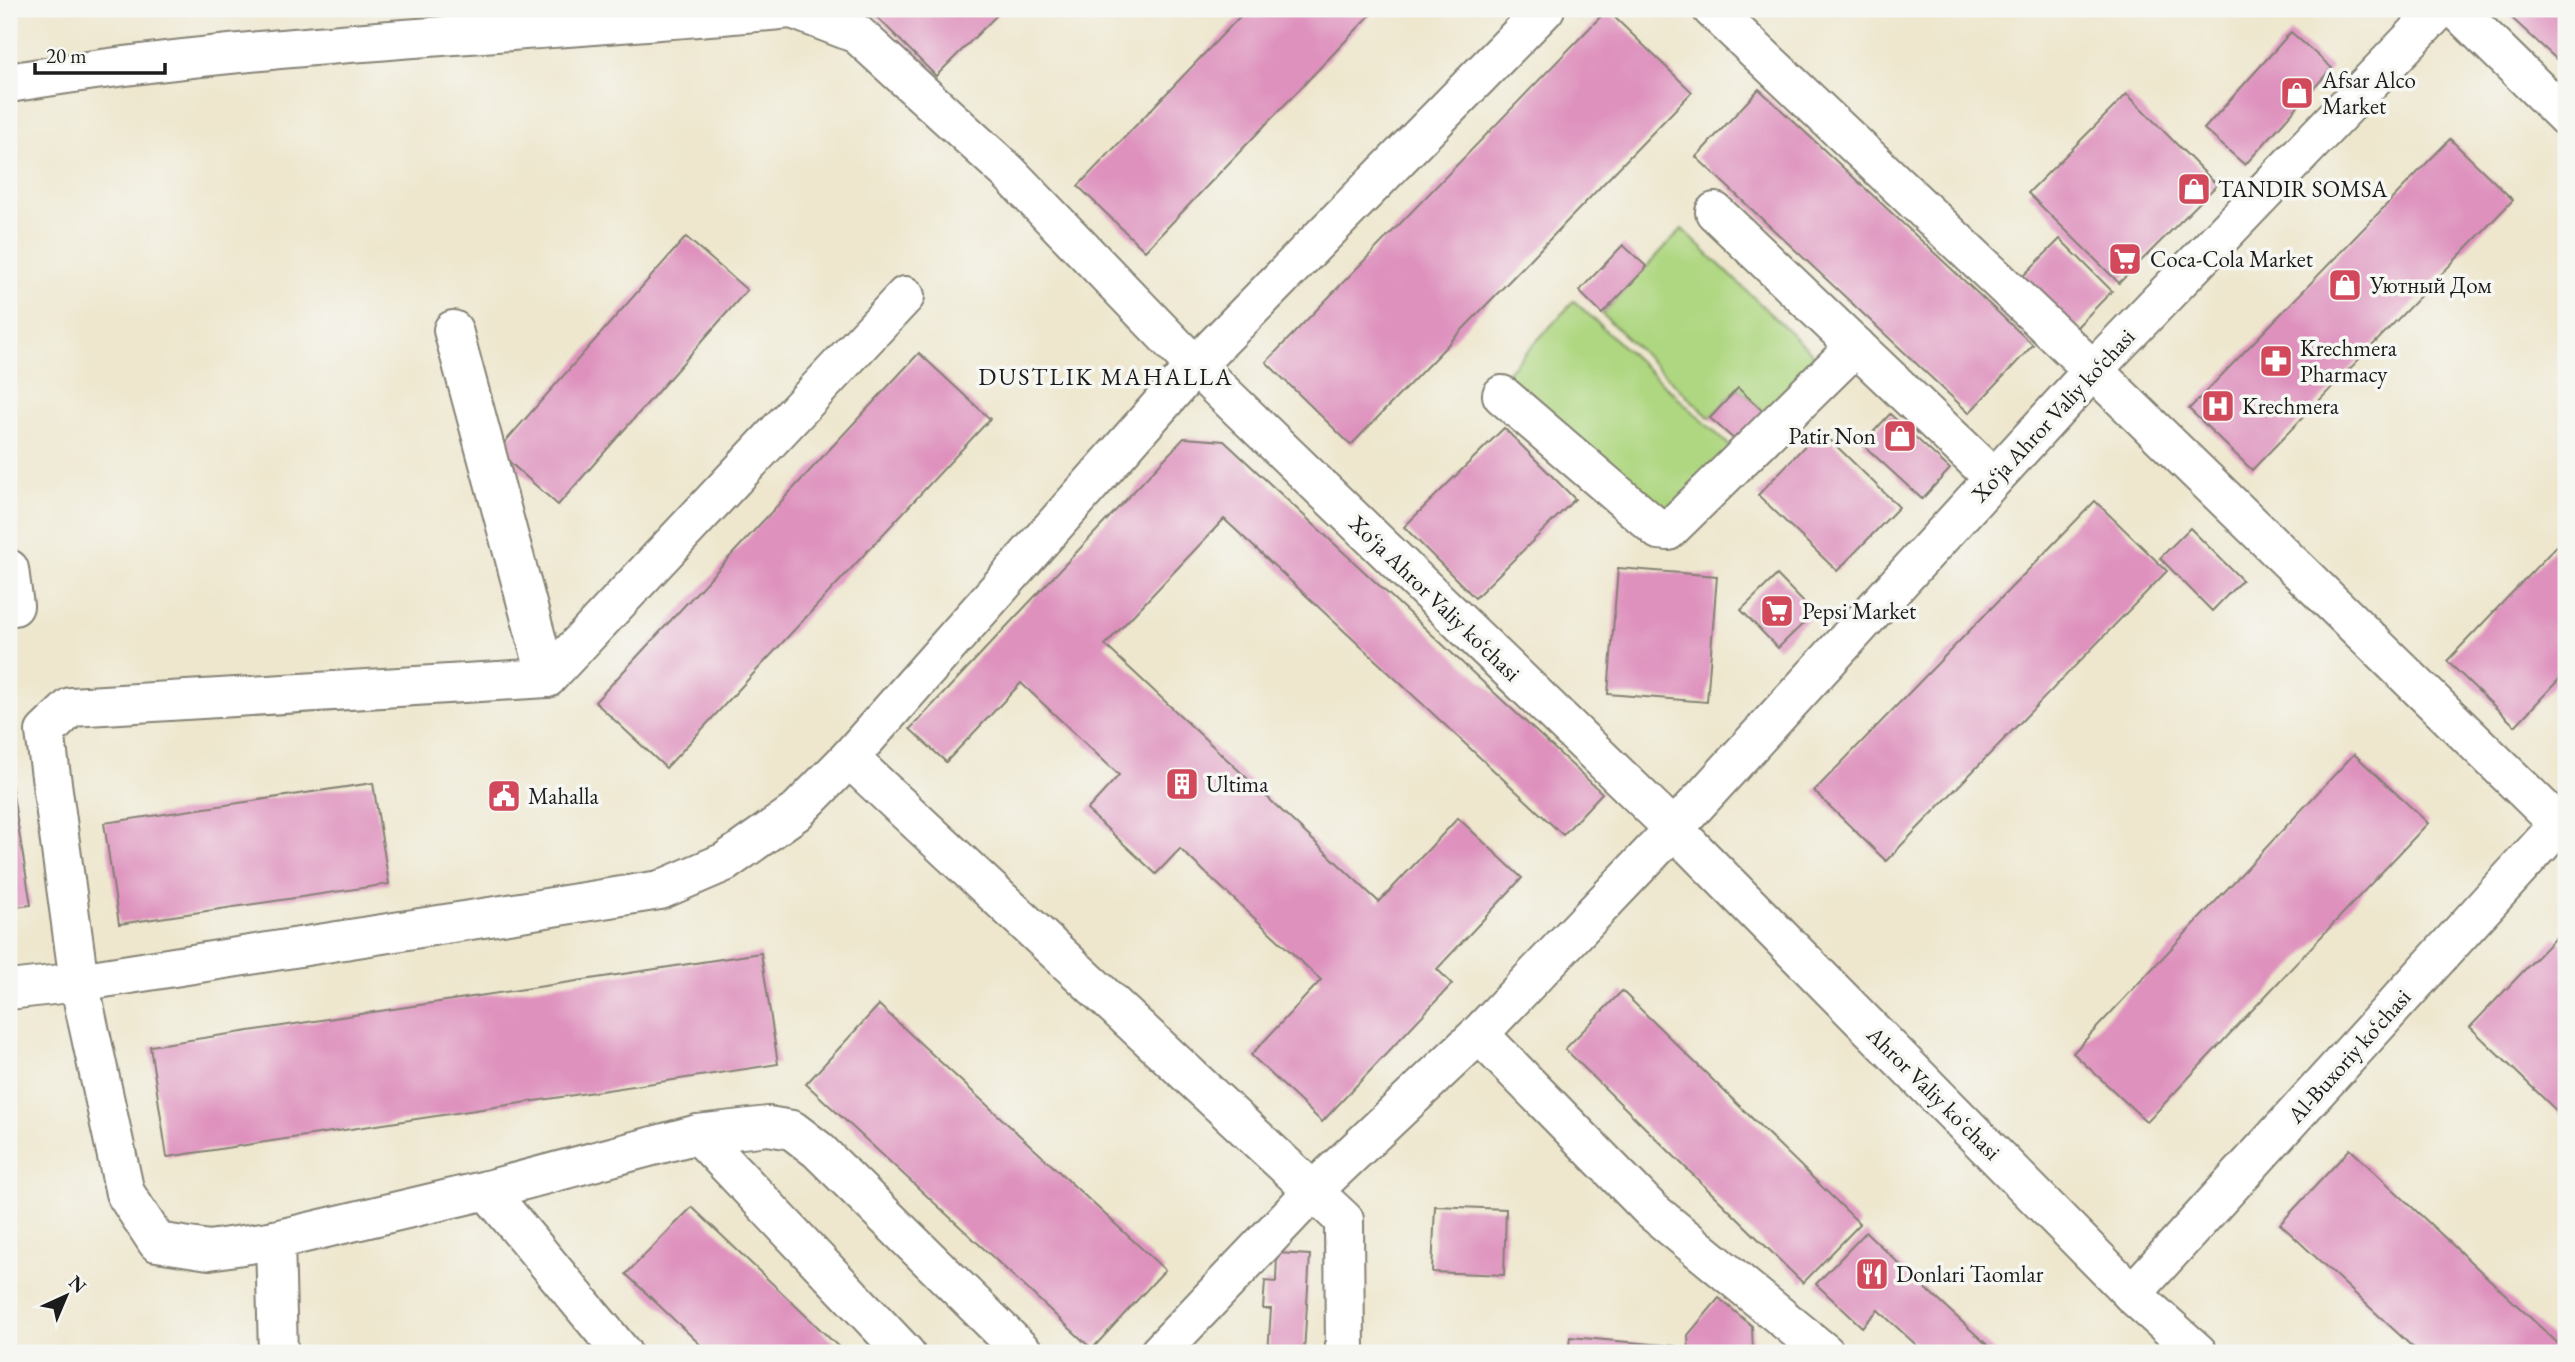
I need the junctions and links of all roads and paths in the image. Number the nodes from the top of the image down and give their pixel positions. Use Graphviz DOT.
graph roads {
  1 [pos="791,9"];
  2 [pos="1545,9"];
  3 [pos="1712,9"];
  4 [pos="2441,9"];
  5 [pos="2456,9"];
  6 [pos="9,83"];
  7 [pos="2566,117"];
  8 [pos="1715,212"];
  9 [pos="905,296"];
  10 [pos="453,330"];
  11 [pos="1856,346"];
  12 [pos="1195,366"];
  13 [pos="2094,370"];
  14 [pos="1502,395"];
  15 [pos="1994,478"];
  16 [pos="9,569"];
  17 [pos="14,606"];
  18 [pos="547,678"];
  19 [pos="849,758"];
  20 [pos="2564,824"];
  21 [pos="1674,829"];
  22 [pos="79,982"];
  23 [pos="9,990"];
  24 [pos="1479,1034"];
  25 [pos="698,1134"];
  26 [pos="487,1190"];
  27 [pos="1313,1191"];
  28 [pos="275,1240"];
  29 [pos="2132,1294"];
  30 [pos="278,1353"];
  31 [pos="622,1353"];
  32 [pos="905,1353"];
  33 [pos="1024,1353"];
  34 [pos="1159,1353"];
  35 [pos="1345,1353"];
  36 [pos="1825,1353"];
  37 [pos="2198,1353"];
  1 -- 6 [label="street"];
  1 -- 12 [label="street, Xo‘ja Ahror Valiy ko‘chasi"];
  2 -- 12 [label="street"];
  3 -- 13 [label="street"];
  4 -- 13 [label="street, Xo‘ja Ahror Valiy ko‘chasi"];
  5 -- 7 [label="street"];
  8 -- 11 [label="street"];
  9 -- 18 [label="street"];
  10 -- 18 [label="street"];
  11 -- 14 [label="street"];
  11 -- 15 [label="street"];
  12 -- 19 [label="street"];
  12 -- 21 [label="street, Xo‘ja Ahror Valiy ko‘chasi"];
  13 -- 15 [label="street, Xo‘ja Ahror Valiy ko‘chasi"];
  13 -- 20 [label="street"];
  15 -- 21 [label="street, Xo‘ja Ahror Valiy ko‘chasi"];
  16 -- 17 [label="street"];
  18 -- 22 [label="street"];
  19 -- 22 [label="street"];
  19 -- 27 [label="street"];
  20 -- 29 [label="street, Al-Buxoriy ko‘chasi"];
  21 -- 24 [label="street, Xo‘ja Ahror Valiy ko‘chasi"];
  21 -- 29 [label="street, Ahror Valiy koʻchasi"];
  22 -- 23 [label="street"];
  22 -- 28 [label="street"];
  24 -- 27 [label="street, Xo‘ja Ahror Valiy ko‘chasi"];
  24 -- 36 [label="street"];
  25 -- 26 [label="street"];
  25 -- 32 [label="street"];
  25 -- 33 [label="street"];
  26 -- 28 [label="street"];
  26 -- 31 [label="street"];
  27 -- 34 [label="street, Xo‘ja Ahror Valiy ko‘chasi"];
  27 -- 35 [label="street"];
  28 -- 30 [label="street"];
  29 -- 37 [label="street, Ahror Valiy koʻchasi"];
}
